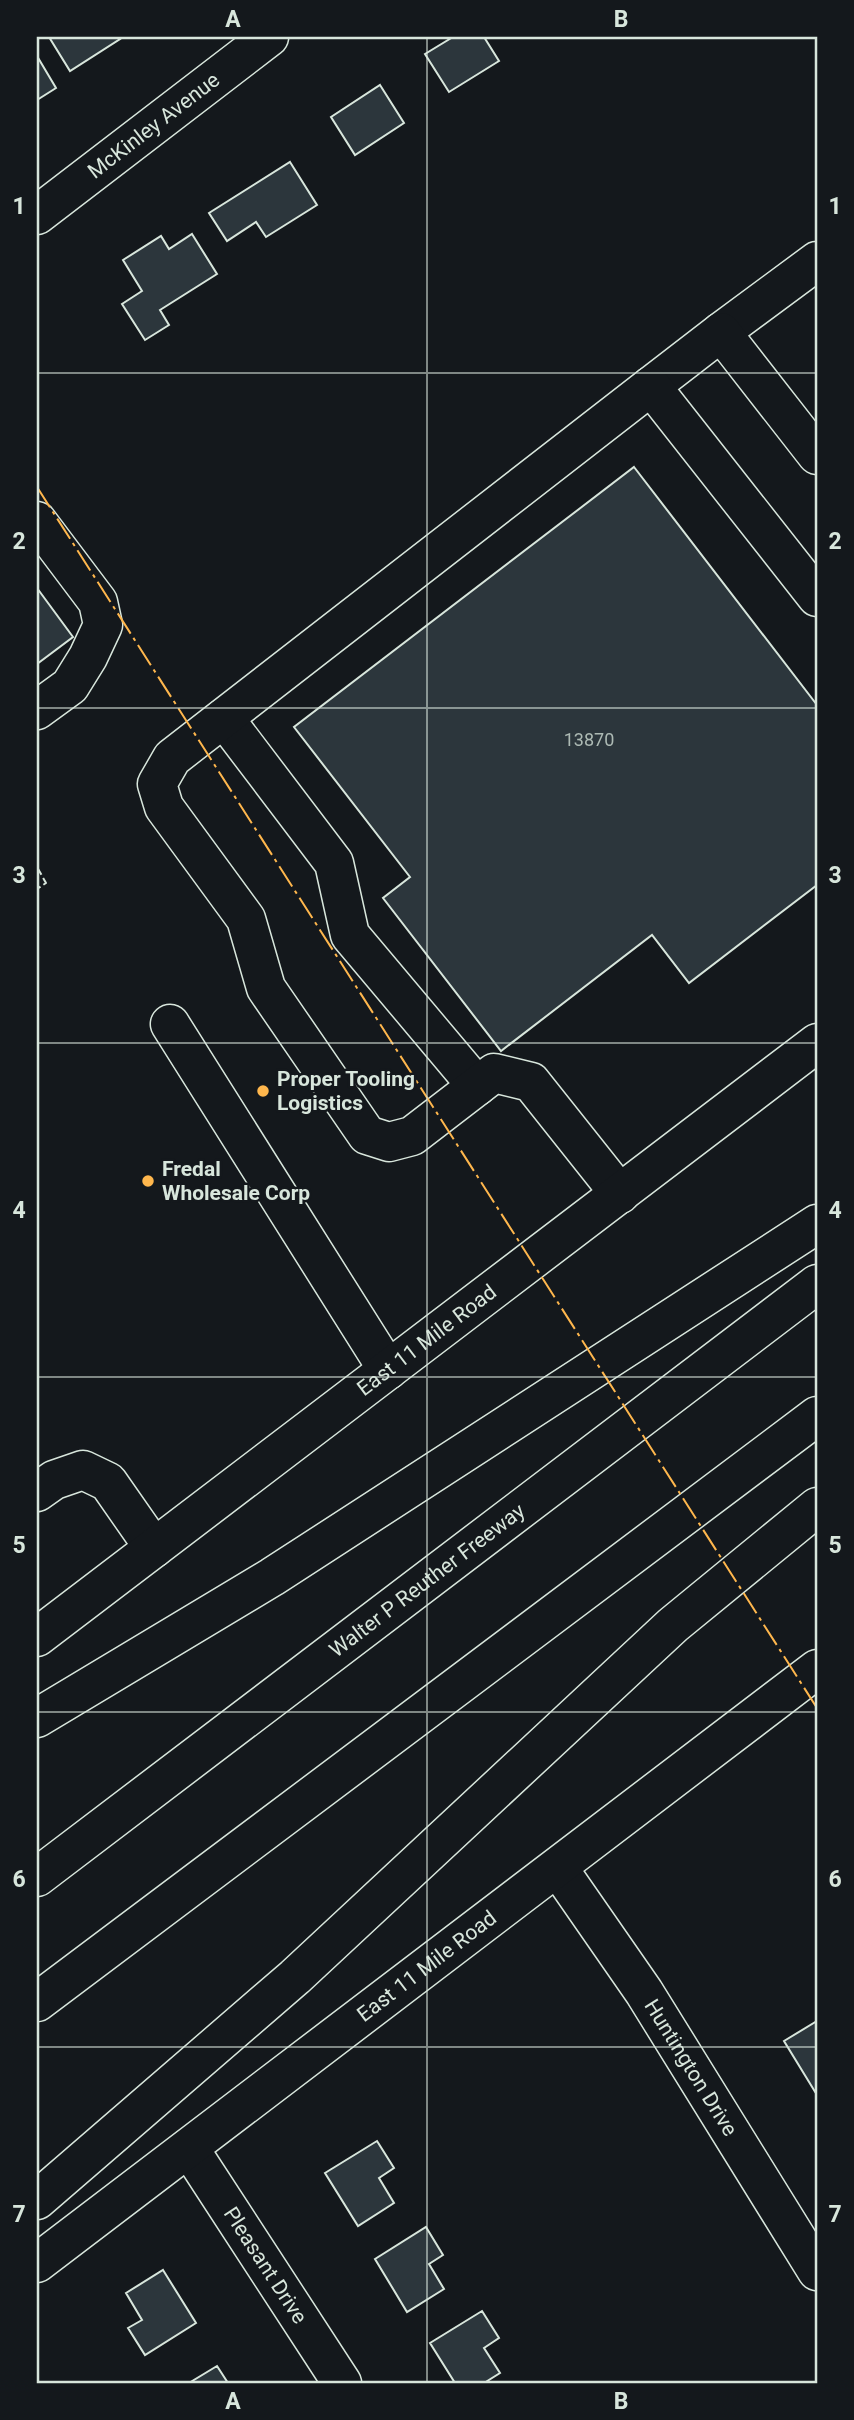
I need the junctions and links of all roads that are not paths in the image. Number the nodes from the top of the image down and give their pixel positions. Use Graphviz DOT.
graph roads {
  1 [pos="269,37"];
  2 [pos="37,215"];
  3 [pos="817,261"];
  4 [pos="721,332"];
  5 [pos="651,386"];
  6 [pos="817,454"];
  7 [pos="37,521"];
  8 [pos="817,597"];
  9 [pos="37,710"];
  10 [pos="224,718"];
  11 [pos="170,1024"];
  12 [pos="817,1043"];
  13 [pos="477,1086"];
  14 [pos="620,1194"];
  15 [pos="817,1224"];
  16 [pos="817,1284"];
  17 [pos="388,1370"];
  18 [pos="817,1416"];
  19 [pos="37,1492"];
  20 [pos="817,1507"];
  21 [pos="154,1548"];
  22 [pos="37,1637"];
  23 [pos="817,1669"];
  24 [pos="37,1718"];
  25 [pos="558,1868"];
  26 [pos="37,1877"];
  27 [pos="37,2002"];
  28 [pos="189,2148"];
  29 [pos="37,2200"];
  30 [pos="37,2263"];
  31 [pos="817,2271"];
  32 [pos="342,2383"];
  1 -- 2 [label="main road, McKinley Avenue"];
  3 -- 4 [label="main road"];
  4 -- 5 [label="main road"];
  4 -- 6 [label="main road"];
  5 -- 8 [label="main road"];
  5 -- 10 [label="main road"];
  7 -- 9 [label="main road"];
  10 -- 13 [label="main road"];
  10 -- 13 [label="main road"];
  11 -- 17 [label="main road"];
  12 -- 14 [label="main road, East 11 Mile Road"];
  13 -- 14 [label="main road"];
  14 -- 17 [label="main road, East 11 Mile Road"];
  15 -- 24 [label="main road"];
  16 -- 26 [label="main road, Walter P Reuther Freeway"];
  17 -- 21 [label="main road, East 11 Mile Road"];
  18 -- 27 [label="main road"];
  19 -- 21 [label="main road"];
  20 -- 29 [label="main road"];
  21 -- 22 [label="main road, East 11 Mile Road"];
  23 -- 25 [label="main road, East 11 Mile Road"];
  25 -- 28 [label="main road, East 11 Mile Road"];
  25 -- 31 [label="main road, Huntington Drive"];
  28 -- 30 [label="main road, East 11 Mile Road"];
  28 -- 32 [label="main road, Pleasant Drive"];
}
